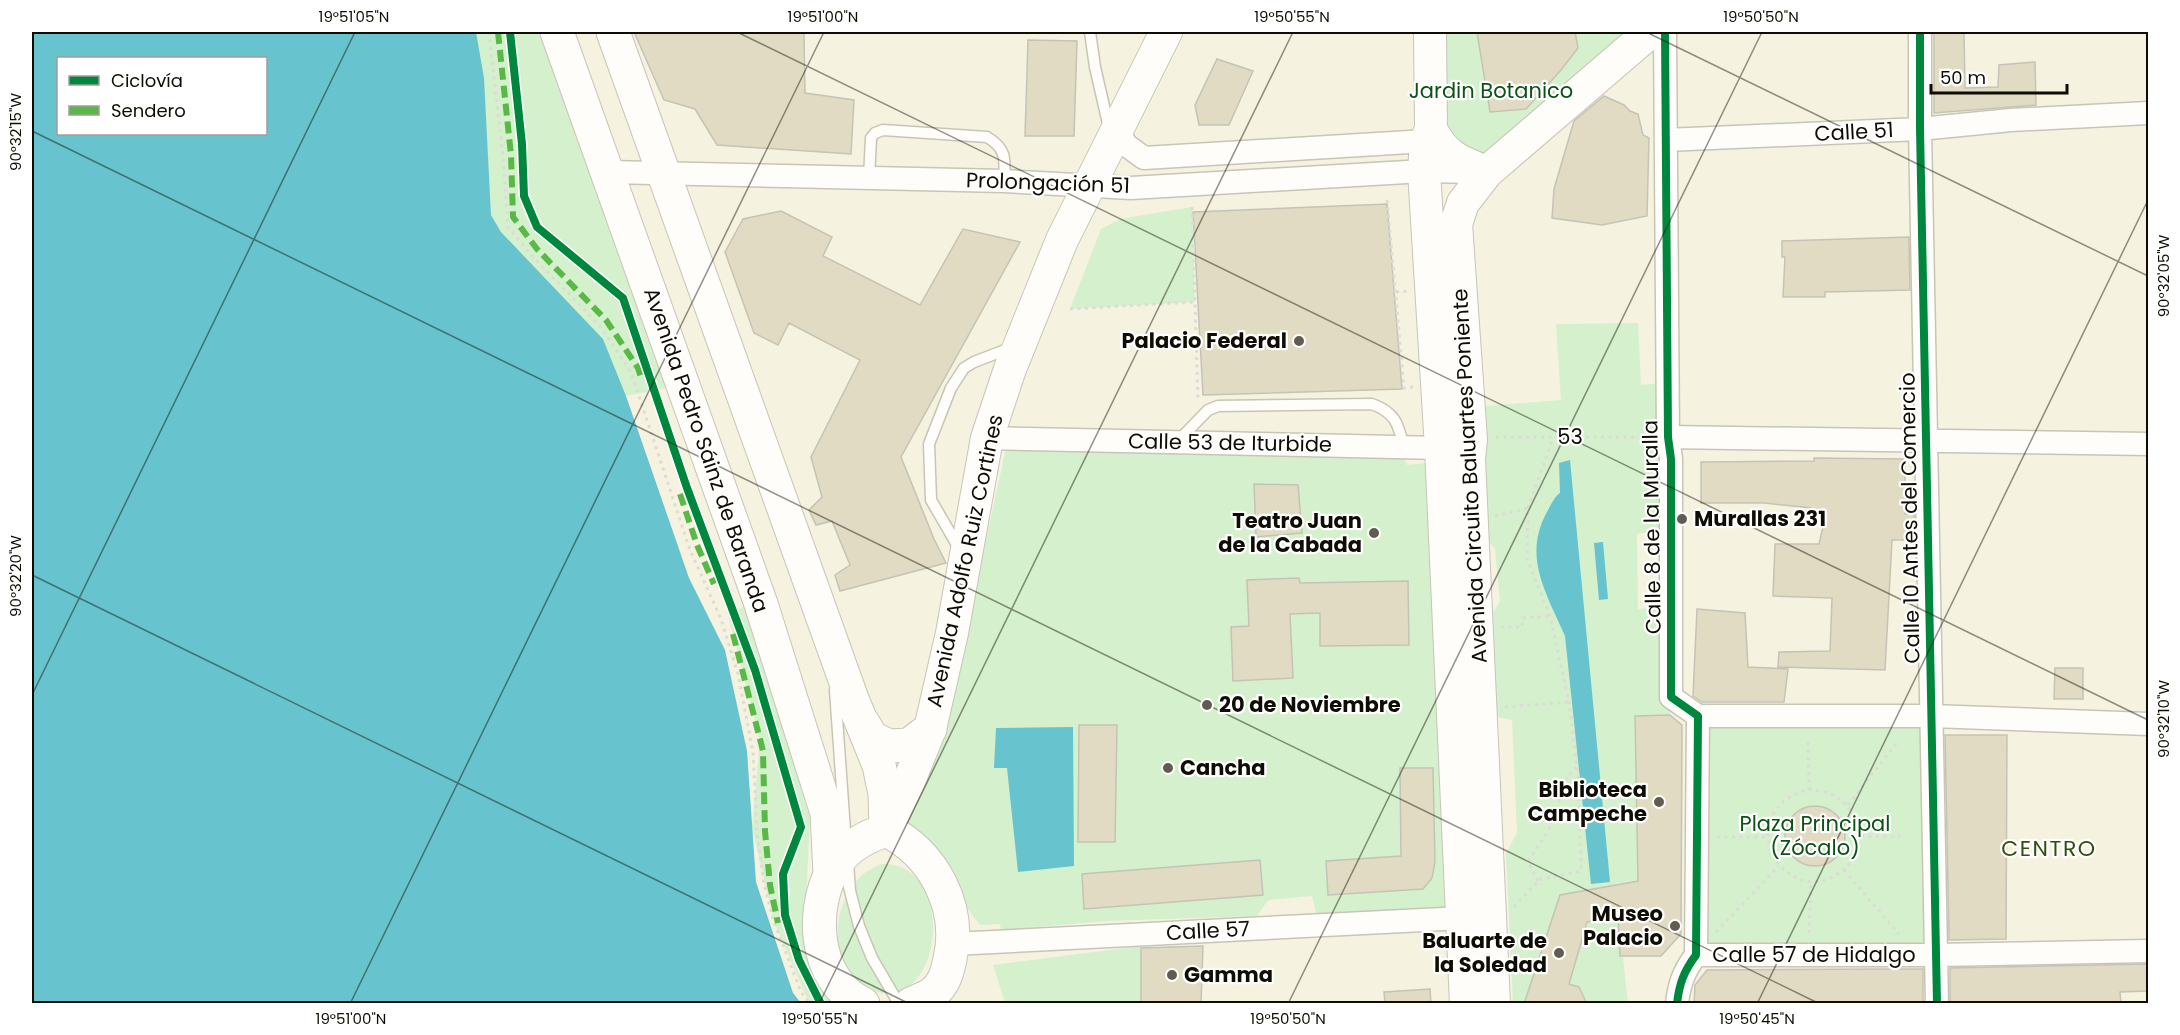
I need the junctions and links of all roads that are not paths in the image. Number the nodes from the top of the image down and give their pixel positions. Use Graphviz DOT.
graph roads {
  1 [pos="557,32"];
  2 [pos="613,32"];
  3 [pos="1090,32"];
  4 [pos="1166,32"];
  5 [pos="1430,32"];
  6 [pos="1650,32"];
  7 [pos="1665,32"];
  8 [pos="1920,32"];
  9 [pos="2148,112"];
  10 [pos="1920,129"];
  11 [pos="1114,135"];
  12 [pos="1666,140"];
  13 [pos="1427,147"];
  14 [pos="665,171"];
  15 [pos="608,172"];
  16 [pos="1487,172"];
  17 [pos="868,178"];
  18 [pos="1004,181"];
  19 [pos="1089,184"];
  20 [pos="1019,344"];
  21 [pos="1668,437"];
  22 [pos="987,438"];
  23 [pos="1471,439"];
  24 [pos="1926,440"];
  25 [pos="1177,442"];
  26 [pos="2148,444"];
  27 [pos="1404,447"];
  28 [pos="1441,448"];
  29 [pos="966,558"];
  30 [pos="832,642"];
  31 [pos="1698,716"];
  32 [pos="1932,716"];
  33 [pos="862,720"];
  34 [pos="2148,724"];
  35 [pos="930,729"];
  36 [pos="885,830"];
  37 [pos="842,868"];
  38 [pos="1463,918"];
  39 [pos="953,944"];
  40 [pos="2148,951"];
  41 [pos="1696,955"];
  42 [pos="1936,955"];
  43 [pos="949,991"];
  44 [pos="857,1002"];
  45 [pos="899,1004"];
  46 [pos="911,1004"];
  47 [pos="1466,1004"];
  48 [pos="1494,1004"];
  49 [pos="1677,1004"];
  50 [pos="1936,1004"];
  1 -- 15 [label="main road, Avenida Pedro Sáinz de Baranda"];
  2 -- 14 [label="main road"];
  3 -- 11 [label="lane"];
  4 -- 11 [label="main road, Avenida Adolfo Ruiz Cortines"];
  5 -- 13 [label="main road, Avenida Circuito Baluartes Poniente"];
  6 -- 16 [label="main road, Avenida Circuito Baluartes Poniente"];
  7 -- 12 [label="street, Calle 8 de la Muralla"];
  8 -- 10 [label="street, Calle 10 Antes del Comercio"];
  9 -- 10 [label="street, Calle 51"];
  10 -- 12 [label="street, Calle 51"];
  10 -- 24 [label="street, Calle 10 Antes del Comercio"];
  11 -- 13 [label="street"];
  11 -- 19 [label="main road, Avenida Adolfo Ruiz Cortines"];
  12 -- 21 [label="street, Calle 8 de la Muralla"];
  13 -- 16 [label="street, Prolongación 51"];
  13 -- 16 [label="main road"];
  13 -- 19 [label="street, Prolongación 51"];
  13 -- 28 [label="main road, Avenida Circuito Baluartes Poniente"];
  14 -- 15 [label="street, Prolongación 51"];
  14 -- 17 [label="street, Prolongación 51"];
  14 -- 30 [label="main road"];
  15 -- 37 [label="main road, Avenida Pedro Sáinz de Baranda"];
  16 -- 23 [label="main road, Avenida Circuito Baluartes Poniente"];
  17 -- 18 [label="street, Prolongación 51"];
  17 -- 18 [label="lane"];
  18 -- 19 [label="street, Prolongación 51"];
  19 -- 20 [label="main road, Avenida Adolfo Ruiz Cortines"];
  20 -- 22 [label="main road, Avenida Adolfo Ruiz Cortines"];
  20 -- 29 [label="lane"];
  21 -- 24 [label="street"];
  21 -- 31 [label="street, Calle 8 de la Muralla"];
  22 -- 25 [label="street, Calle 53 de Iturbide"];
  22 -- 29 [label="main road, Avenida Adolfo Ruiz Cortines"];
  23 -- 28 [label="street, Calle 53 de Iturbide"];
  23 -- 48 [label="main road, Avenida Circuito Baluartes Poniente"];
  24 -- 26 [label="street"];
  24 -- 32 [label="street, Calle 10 Antes del Comercio"];
  25 -- 27 [label="street, Calle 53 de Iturbide"];
  25 -- 27 [label="lane"];
  27 -- 28 [label="street, Calle 53 de Iturbide"];
  28 -- 38 [label="main road, Avenida Circuito Baluartes Poniente"];
  29 -- 35 [label="main road, Avenida Adolfo Ruiz Cortines"];
  30 -- 33 [label="main road"];
  30 -- 37 [label="lane"];
  31 -- 32 [label="street"];
  31 -- 41 [label="street"];
  32 -- 34 [label="street"];
  32 -- 42 [label="street, Calle 10 Antes del Comercio"];
  33 -- 35 [label="main road"];
  33 -- 36 [label="main road"];
  35 -- 36 [label="main road, Avenida Adolfo Ruiz Cortines"];
  36 -- 37 [label="main road"];
  36 -- 39 [label="main road"];
  37 -- 44 [label="main road, Avenida Pedro Sáinz de Baranda"];
  37 -- 45 [label="lane"];
  38 -- 39 [label="street, Calle 57"];
  38 -- 47 [label="main road, Avenida Circuito Baluartes Poniente"];
  39 -- 43 [label="main road"];
  40 -- 42 [label="street, Calle 57 de Hidalgo"];
  41 -- 42 [label="street, Calle 57 de Hidalgo"];
  41 -- 49 [label="street"];
  42 -- 50 [label="street, Calle 10 Antes del Comercio"];
  43 -- 46 [label="main road"];
}
